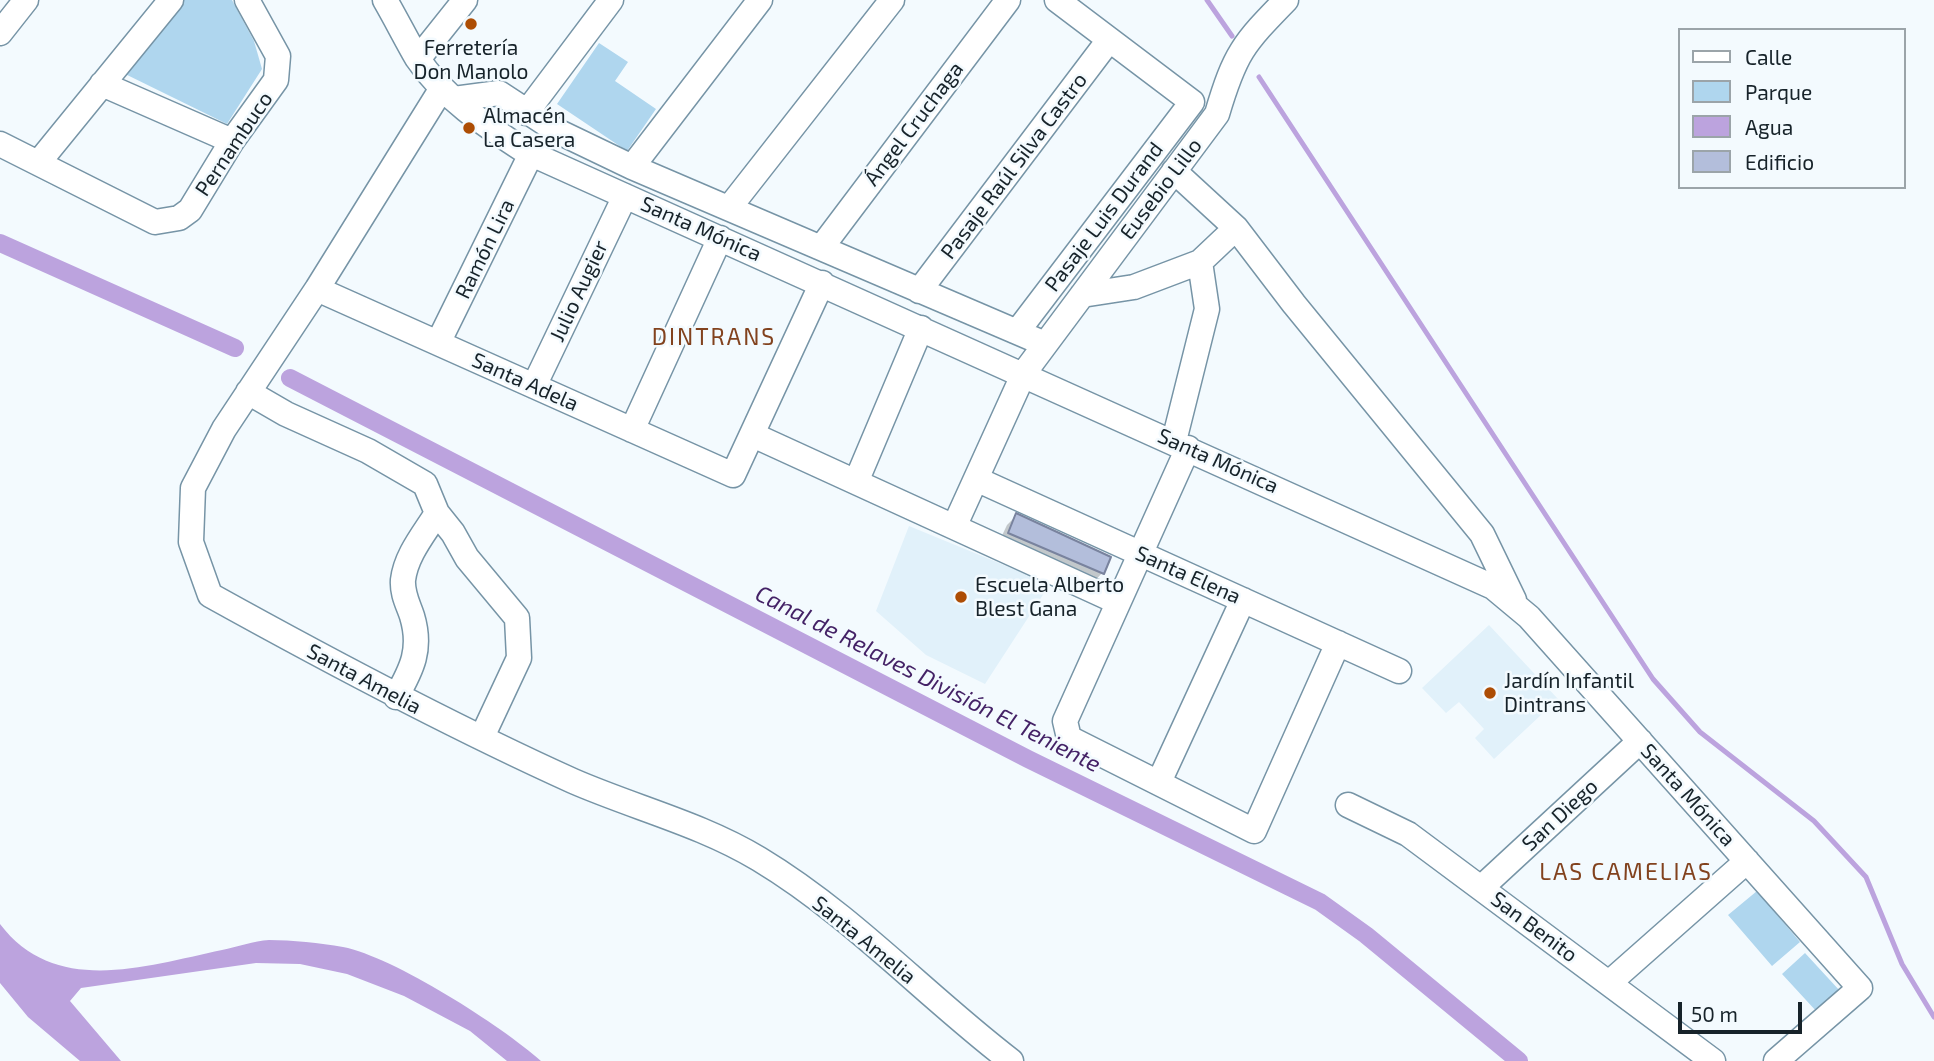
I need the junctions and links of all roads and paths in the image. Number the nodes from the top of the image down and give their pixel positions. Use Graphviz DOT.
graph roads {
  1 [pos="26,0"];
  2 [pos="171,0"];
  3 [pos="247,0"];
  4 [pos="385,0"];
  5 [pos="465,0"];
  6 [pos="611,0"];
  7 [pos="760,0"];
  8 [pos="892,0"];
  9 [pos="1008,0"];
  10 [pos="1057,0"];
  11 [pos="1276,4"];
  12 [pos="0,33"];
  13 [pos="1109,40"];
  14 [pos="418,59"];
  15 [pos="102,84"];
  16 [pos="448,93"];
  17 [pos="526,113"];
  18 [pos="232,141"];
  19 [pos="0,144"];
  20 [pos="531,154"];
  21 [pos="39,162"];
  22 [pos="632,167"];
  23 [pos="1174,171"];
  24 [pos="625,196"];
  25 [pos="729,208"];
  26 [pos="1236,228"];
  27 [pos="720,238"];
  28 [pos="821,248"];
  29 [pos="1200,262"];
  30 [pos="822,283"];
  31 [pos="317,289"];
  32 [pos="919,291"];
  33 [pos="1082,295"];
  34 [pos="921,328"];
  35 [pos="1017,332"];
  36 [pos="438,343"];
  37 [pos="1045,344"];
  38 [pos="1024,373"];
  39 [pos="534,386"];
  40 [pos="248,392"];
  41 [pos="632,430"];
  42 [pos="753,435"];
  43 [pos="1181,444"];
  44 [pos="976,478"];
  45 [pos="856,482"];
  46 [pos="437,513"];
  47 [pos="954,527"];
  48 [pos="1140,553"];
  49 [pos="1243,600"];
  50 [pos="1118,601"];
  51 [pos="1518,607"];
  52 [pos="1338,643"];
  53 [pos="1399,671"];
  54 [pos="396,697"];
  55 [pos="482,737"];
  56 [pos="1640,741"];
  57 [pos="1159,782"];
  58 [pos="1348,804"];
  59 [pos="1747,861"];
  60 [pos="1481,888"];
  61 [pos="1609,983"];
  62 [pos="1011,1061"];
  63 [pos="1713,1061"];
  64 [pos="1776,1061"];
  1 -- 12 [label="street"];
  2 -- 15 [label="street"];
  3 -- 18 [label="street, Pernambuco"];
  4 -- 14 [label="street"];
  5 -- 14 [label="street"];
  6 -- 17 [label="street"];
  7 -- 22 [label="street"];
  8 -- 25 [label="street"];
  9 -- 28 [label="street, Ángel Cruchaga"];
  10 -- 13 [label="street"];
  11 -- 23 [label="street, Eusebio Lillo"];
  13 -- 32 [label="street, Pasaje Raúl Silva Castro"];
  13 -- 35 [label="street, Pasaje Luis Durand"];
  14 -- 16 [label="street"];
  15 -- 18 [label="street"];
  15 -- 21 [label="street"];
  16 -- 17 [label="street, Santa Mónica"];
  16 -- 20 [label="street, Santa Mónica"];
  16 -- 31 [label="street, Santa Amelia"];
  17 -- 22 [label="street, Santa Mónica"];
  18 -- 21 [label="street, Pernambuco"];
  19 -- 21 [label="street"];
  20 -- 24 [label="street, Santa Mónica"];
  20 -- 36 [label="street, Ramón Lira"];
  22 -- 25 [label="street, Santa Mónica"];
  23 -- 26 [label="street"];
  23 -- 33 [label="street, Eusebio Lillo"];
  24 -- 27 [label="street, Santa Mónica"];
  24 -- 39 [label="street, Julio Augier"];
  25 -- 28 [label="street, Santa Mónica"];
  26 -- 29 [label="street"];
  26 -- 51 [label="street"];
  27 -- 30 [label="street, Santa Mónica"];
  27 -- 41 [label="street"];
  28 -- 32 [label="street, Santa Mónica"];
  29 -- 33 [label="street"];
  29 -- 43 [label="street"];
  30 -- 34 [label="street, Santa Mónica"];
  30 -- 42 [label="street"];
  31 -- 36 [label="street, Santa Adela"];
  31 -- 40 [label="street, Santa Amelia"];
  32 -- 35 [label="street, Santa Mónica"];
  33 -- 37 [label="street, Eusebio Lillo"];
  34 -- 38 [label="street, Santa Mónica"];
  34 -- 45 [label="street"];
  35 -- 37 [label="street, Santa Mónica"];
  36 -- 39 [label="street, Santa Adela"];
  37 -- 38 [label="street, Eusebio Lillo"];
  38 -- 43 [label="street, Santa Mónica"];
  38 -- 44 [label="street, Eusebio Lillo"];
  39 -- 41 [label="street, Santa Adela"];
  40 -- 46 [label="street"];
  40 -- 54 [label="street, Santa Amelia"];
  41 -- 42 [label="street, Santa Adela"];
  42 -- 45 [label="street"];
  43 -- 48 [label="street"];
  43 -- 51 [label="street, Santa Mónica"];
  44 -- 47 [label="street, Eusebio Lillo"];
  44 -- 48 [label="street, Santa Elena"];
  45 -- 47 [label="street"];
  46 -- 54 [label="street"];
  46 -- 55 [label="street"];
  47 -- 50 [label="street"];
  48 -- 49 [label="street, Santa Elena"];
  48 -- 50 [label="street"];
  49 -- 52 [label="street, Santa Elena"];
  49 -- 57 [label="street"];
  50 -- 57 [label="street"];
  51 -- 56 [label="street, Santa Mónica"];
  52 -- 53 [label="street, Santa Elena"];
  52 -- 57 [label="street"];
  54 -- 55 [label="street, Santa Amelia"];
  55 -- 62 [label="street, Santa Amelia"];
  56 -- 59 [label="street, Santa Mónica"];
  56 -- 60 [label="street, San Diego"];
  58 -- 60 [label="street, San Benito"];
  59 -- 61 [label="street"];
  59 -- 64 [label="street, Santa Mónica"];
  60 -- 61 [label="street, San Benito"];
  61 -- 63 [label="street, San Benito"];
}
